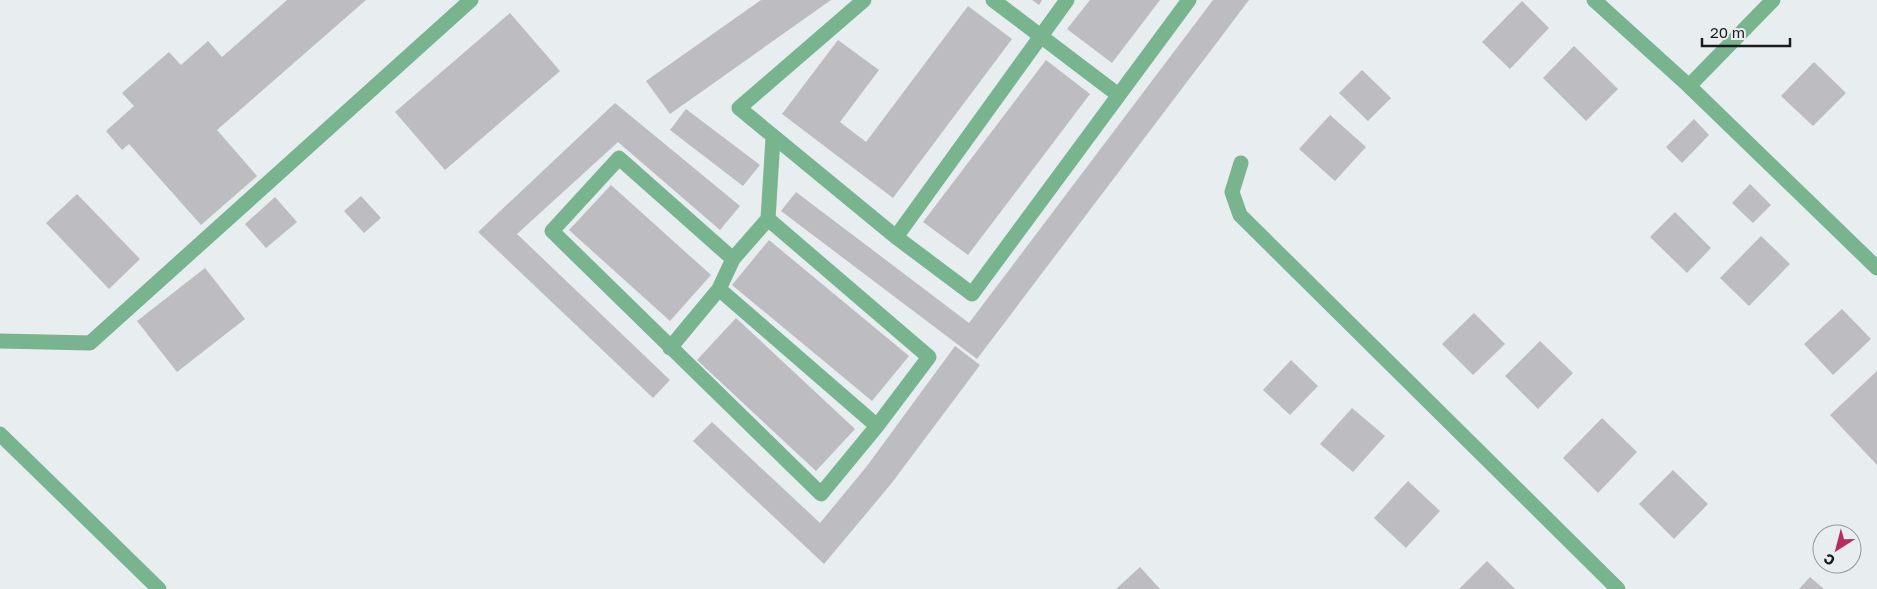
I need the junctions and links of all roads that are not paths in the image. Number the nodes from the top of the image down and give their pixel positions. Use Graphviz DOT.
graph roads {
  1 [pos="471,0"];
  2 [pos="864,0"];
  3 [pos="993,0"];
  4 [pos="1067,0"];
  5 [pos="1189,0"];
  6 [pos="1594,0"];
  7 [pos="1773,0"];
  8 [pos="1040,36"];
  9 [pos="1689,86"];
  10 [pos="1118,94"];
  11 [pos="773,138"];
  12 [pos="1241,163"];
  13 [pos="768,219"];
  14 [pos="896,237"];
  15 [pos="733,259"];
  16 [pos="1877,268"];
  17 [pos="719,289"];
  18 [pos="0,341"];
  19 [pos="670,348"];
  20 [pos="878,426"];
  21 [pos="0,434"];
  22 [pos="159,589"];
  23 [pos="1618,589"];
  1 -- 18 [label="street"];
  2 -- 11 [label="street"];
  3 -- 8 [label="street"];
  4 -- 8 [label="street"];
  5 -- 10 [label="street"];
  6 -- 9 [label="street"];
  7 -- 9 [label="street"];
  8 -- 10 [label="street"];
  8 -- 14 [label="street"];
  9 -- 16 [label="street"];
  10 -- 14 [label="street"];
  11 -- 13 [label="street"];
  11 -- 14 [label="street"];
  12 -- 23 [label="street"];
  13 -- 15 [label="street"];
  13 -- 20 [label="street"];
  15 -- 17 [label="street"];
  15 -- 19 [label="street"];
  17 -- 19 [label="street"];
  17 -- 20 [label="street"];
  19 -- 20 [label="street"];
  21 -- 22 [label="street"];
}
